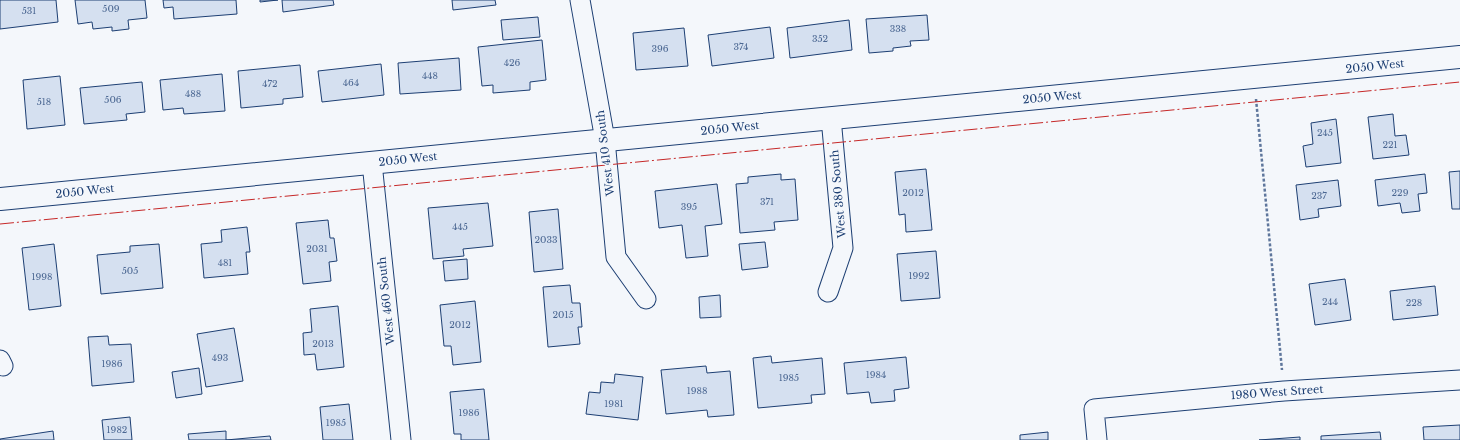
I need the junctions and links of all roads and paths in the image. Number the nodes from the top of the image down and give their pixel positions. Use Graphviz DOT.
graph roads {
  1 [pos="580,0"];
  2 [pos="1460,57"];
  3 [pos="1254,77"];
  4 [pos="831,118"];
  5 [pos="605,140"];
  6 [pos="372,163"];
  7 [pos="0,199"];
  8 [pos="828,292"];
  9 [pos="646,299"];
  10 [pos="1460,380"];
  11 [pos="1284,391"];
  12 [pos="401,440"];
  13 [pos="1097,440"];
  1 -- 5 [label="street, West 410 South"];
  2 -- 3 [label="street, 2050 West"];
  3 -- 4 [label="street, 2050 West"];
  3 -- 11 [label="path"];
  4 -- 5 [label="street, 2050 West"];
  4 -- 8 [label="street, West 380 South"];
  5 -- 6 [label="street, 2050 West"];
  5 -- 9 [label="street, West 410 South"];
  6 -- 7 [label="street, 2050 West"];
  6 -- 12 [label="street, West 460 South"];
  10 -- 11 [label="street, 1980 West Street"];
  11 -- 13 [label="street, 1980 West Street"];
}
